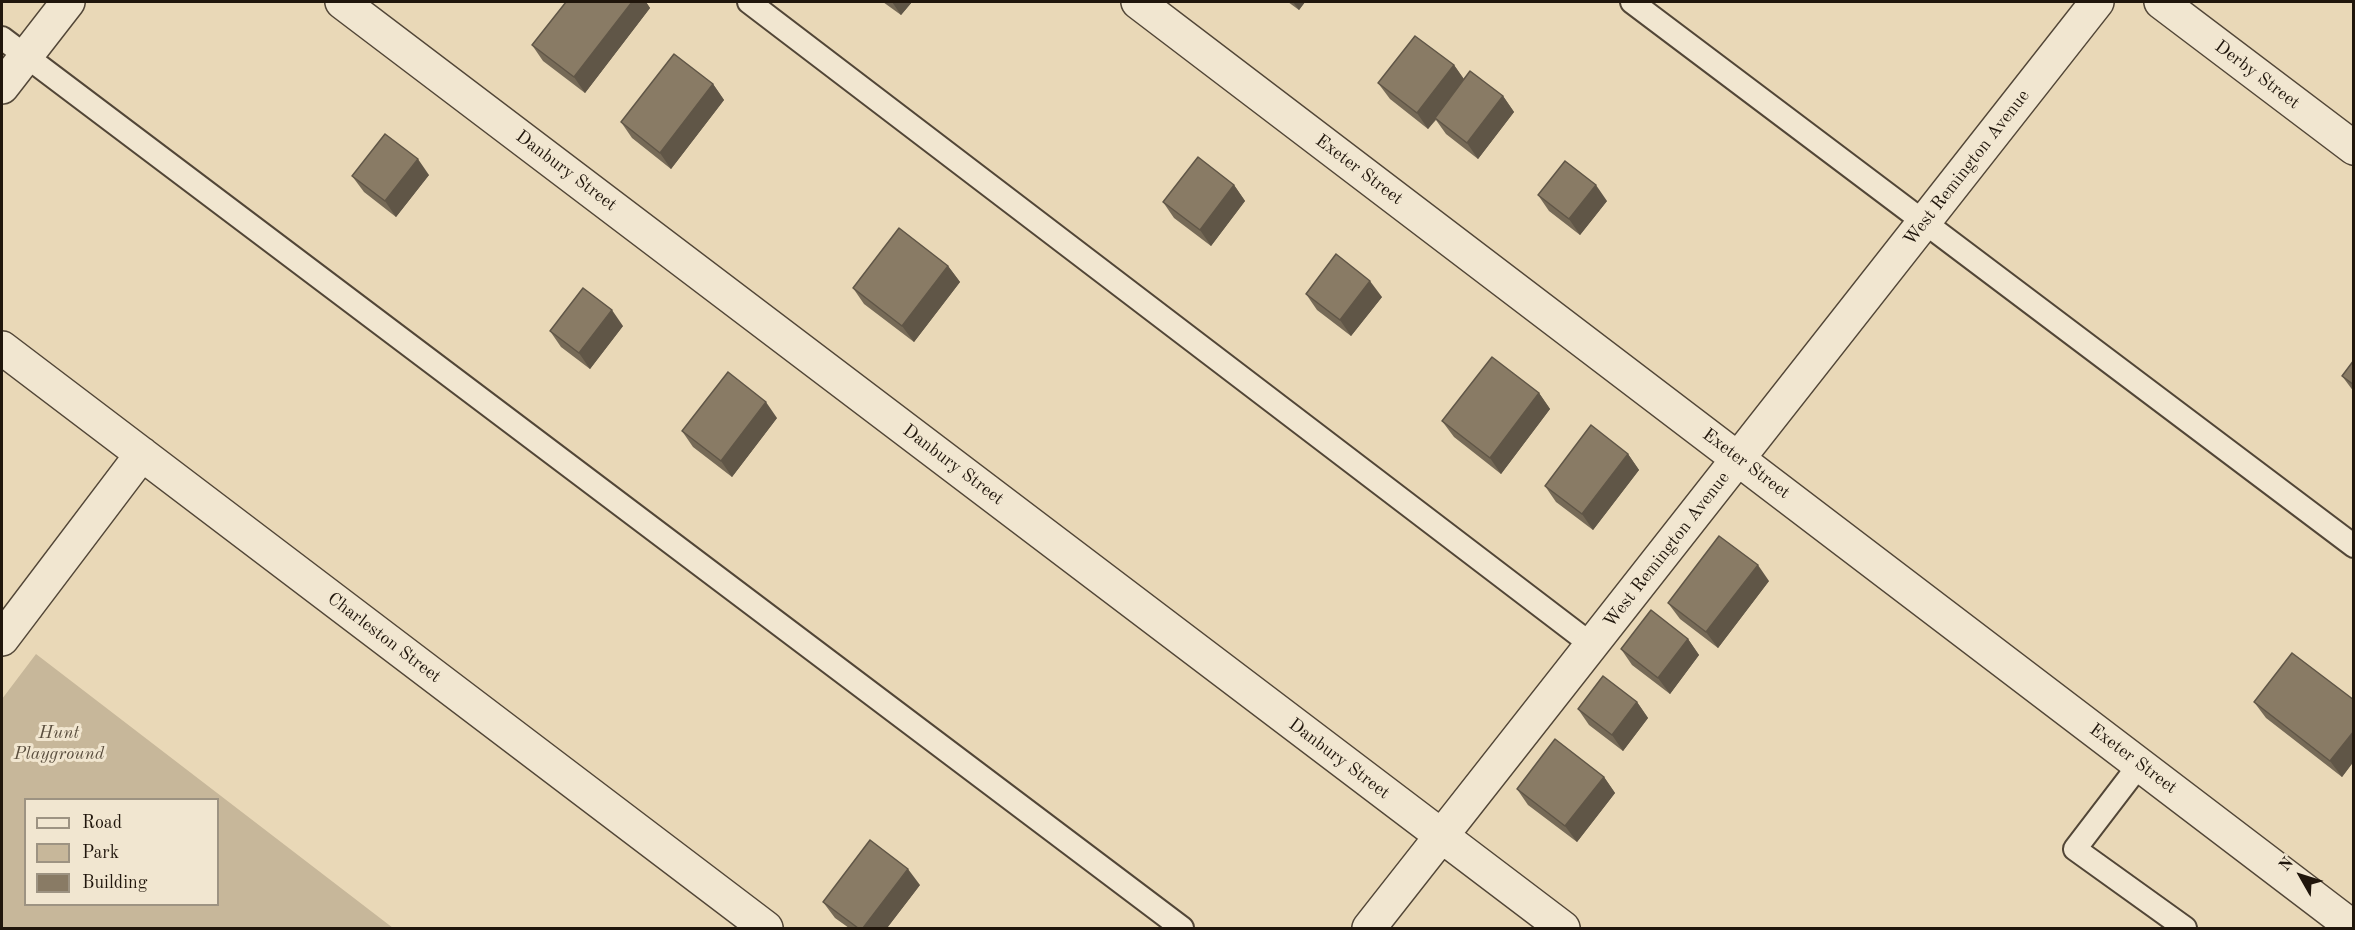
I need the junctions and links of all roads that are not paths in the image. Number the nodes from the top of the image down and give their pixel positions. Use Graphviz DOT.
graph roads {
  1 [pos="68,2"];
  2 [pos="342,2"];
  3 [pos="749,2"];
  4 [pos="1138,2"];
  5 [pos="1632,2"];
  6 [pos="2097,2"];
  7 [pos="2161,2"];
  8 [pos="14,47"];
  9 [pos="2,87"];
  10 [pos="2354,148"];
  11 [pos="1923,224"];
  12 [pos="2,348"];
  13 [pos="142,454"];
  14 [pos="1739,458"];
  15 [pos="2354,546"];
  16 [pos="2,639"];
  17 [pos="1592,645"];
  18 [pos="2140,764"];
  19 [pos="1442,837"];
  20 [pos="2354,927"];
  21 [pos="766,928"];
  22 [pos="1182,928"];
  23 [pos="1370,928"];
  24 [pos="1563,928"];
  25 [pos="2185,928"];
  1 -- 8 [label="street"];
  2 -- 19 [label="street, Danbury Street"];
  3 -- 17 [label="lane"];
  4 -- 14 [label="street, Exeter Street"];
  5 -- 11 [label="lane"];
  6 -- 11 [label="street, West Remington Avenue"];
  7 -- 10 [label="street, Derby Street"];
  8 -- 9 [label="street"];
  8 -- 22 [label="lane"];
  11 -- 14 [label="street, West Remington Avenue"];
  11 -- 15 [label="lane"];
  12 -- 13 [label="street, Charleston Street"];
  13 -- 16 [label="street"];
  13 -- 21 [label="street, Charleston Street"];
  14 -- 17 [label="street, West Remington Avenue"];
  14 -- 18 [label="street, Exeter Street"];
  17 -- 19 [label="street, West Remington Avenue"];
  18 -- 20 [label="street, Exeter Street"];
  18 -- 25 [label="lane"];
  19 -- 23 [label="street, West Remington Avenue"];
  19 -- 24 [label="street, Danbury Street"];
}
